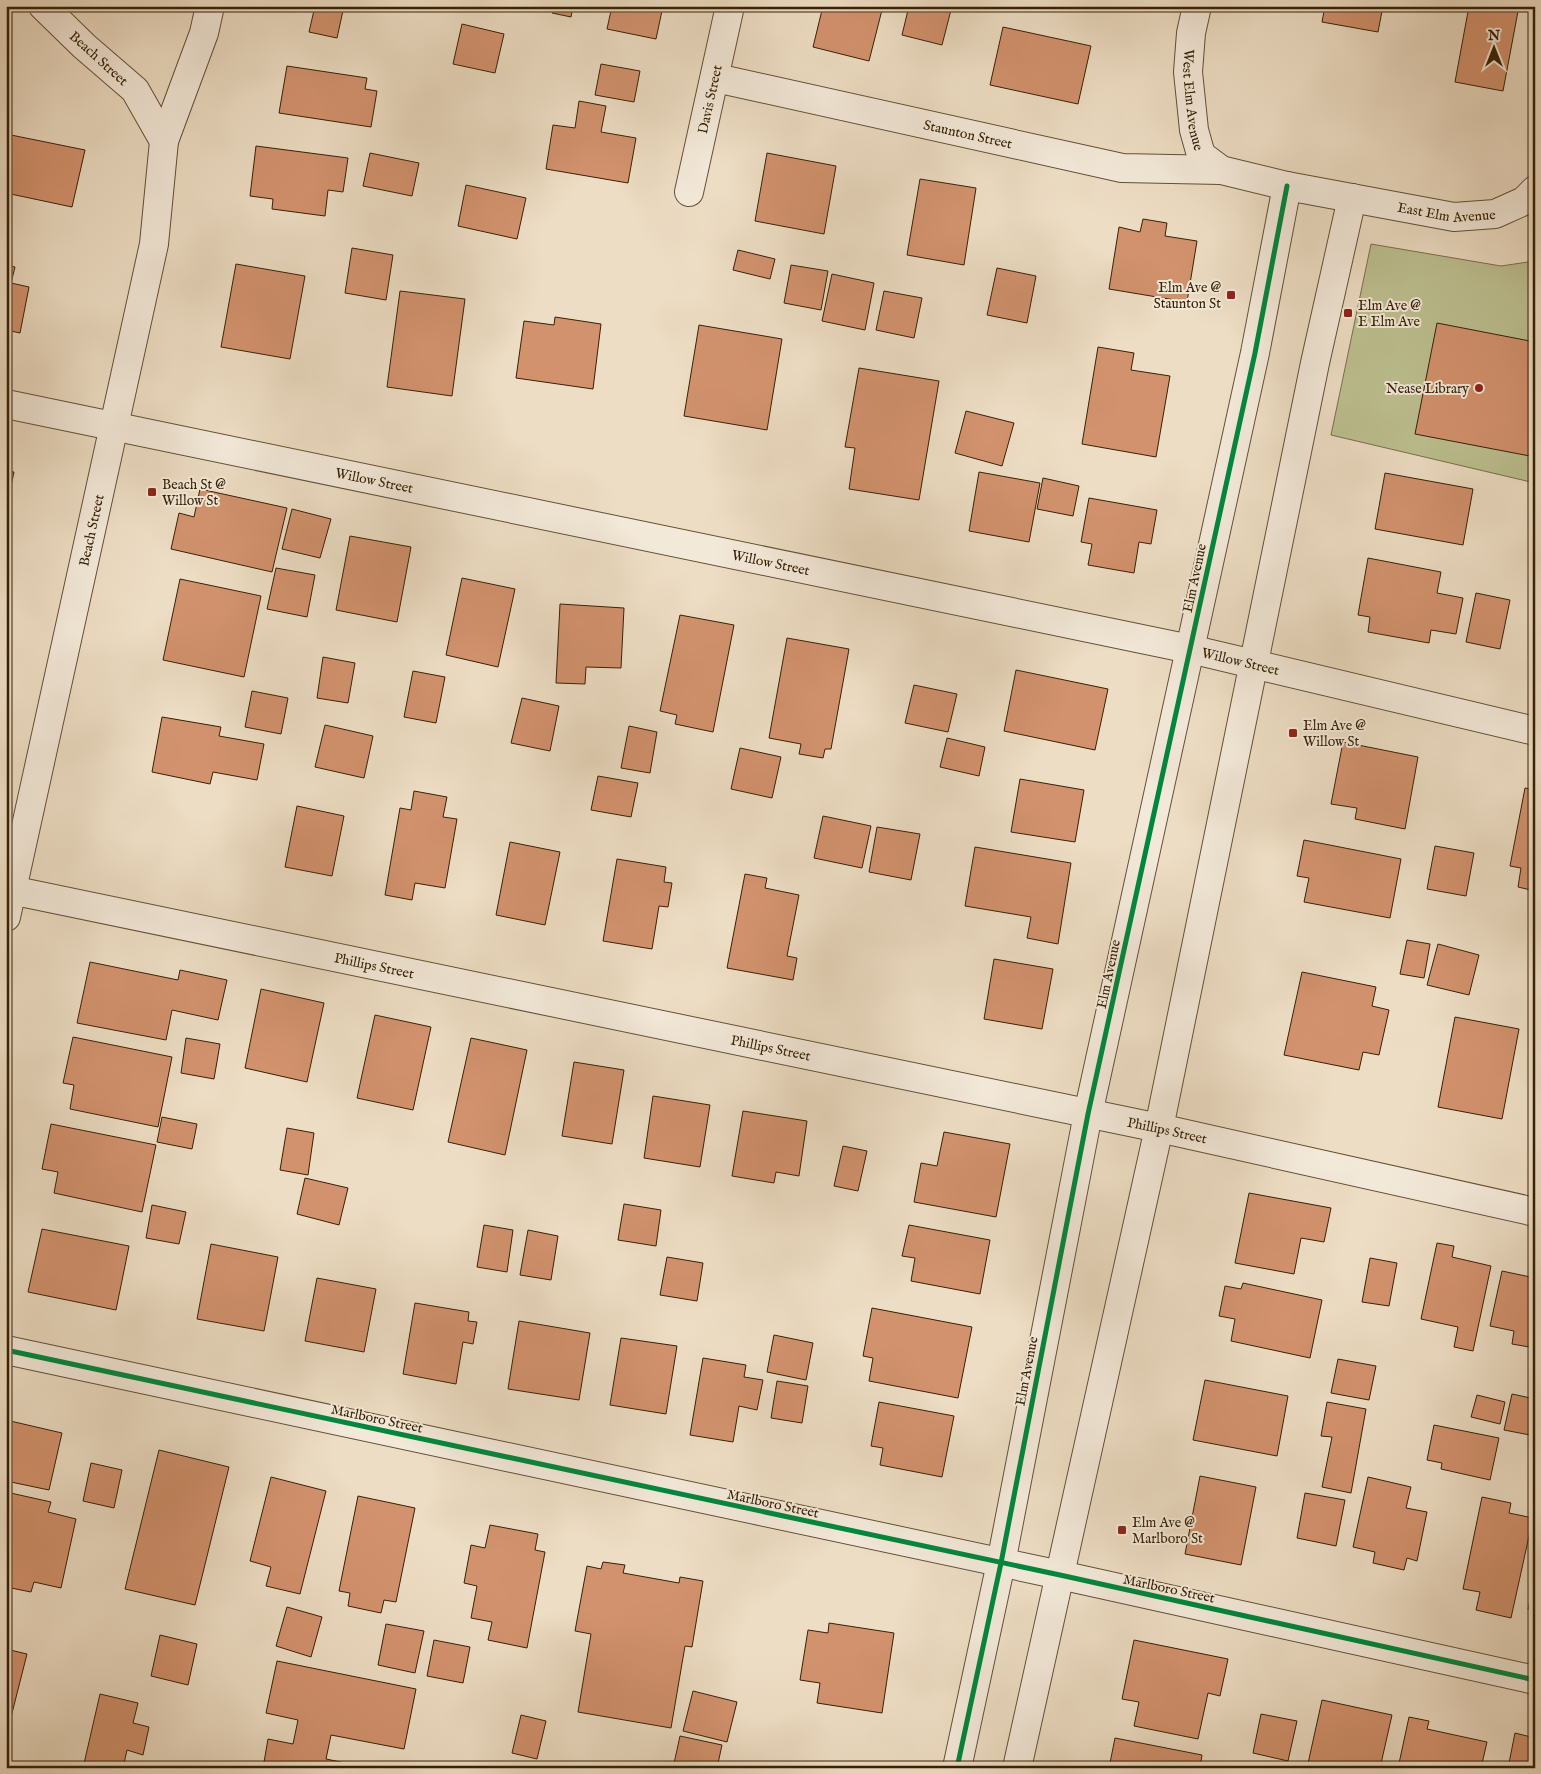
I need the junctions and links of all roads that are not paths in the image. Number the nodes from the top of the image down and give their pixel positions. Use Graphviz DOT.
graph roads {
  1 [pos="43,6"];
  2 [pos="210,6"];
  3 [pos="730,6"];
  4 [pos="1197,6"];
  5 [pos="716,78"];
  6 [pos="164,141"];
  7 [pos="1221,170"];
  8 [pos="1287,186"];
  9 [pos="1535,190"];
  10 [pos="689,192"];
  11 [pos="1352,198"];
  12 [pos="6,404"];
  13 [pos="113,428"];
  14 [pos="1190,649"];
  15 [pos="1254,666"];
  16 [pos="1535,731"];
  17 [pos="9,889"];
  18 [pos="6,917"];
  19 [pos="1088,1114"];
  20 [pos="1159,1128"];
  21 [pos="1535,1212"];
  22 [pos="6,1350"];
  23 [pos="1001,1563"];
  24 [pos="1060,1575"];
  25 [pos="1535,1680"];
  26 [pos="956,1768"];
  27 [pos="1018,1768"];
  1 -- 6 [label="street, Beach Street"];
  2 -- 6 [label="street, Beach Street"];
  3 -- 5 [label="street, Davis Street"];
  4 -- 7 [label="street, West Elm Avenue"];
  5 -- 7 [label="street, Staunton Street"];
  5 -- 10 [label="street, Davis Street"];
  6 -- 13 [label="street, Beach Street"];
  7 -- 8 [label="street, West Elm Avenue"];
  8 -- 11 [label="street, West Elm Avenue"];
  8 -- 14 [label="street, Elm Avenue"];
  9 -- 11 [label="street, East Elm Avenue"];
  11 -- 15 [label="street"];
  12 -- 13 [label="street, Willow Street"];
  13 -- 14 [label="street, Willow Street"];
  13 -- 17 [label="street, Beach Street"];
  14 -- 15 [label="street, Willow Street"];
  14 -- 19 [label="street, Elm Avenue"];
  15 -- 16 [label="street, Willow Street"];
  15 -- 20 [label="street"];
  17 -- 18 [label="street, Beach Street"];
  17 -- 19 [label="street, Phillips Street"];
  19 -- 20 [label="street, Phillips Street"];
  19 -- 23 [label="street, Elm Avenue"];
  20 -- 21 [label="street, Phillips Street"];
  20 -- 24 [label="street"];
  22 -- 23 [label="street, Marlboro Street"];
  23 -- 24 [label="street, Marlboro Street"];
  23 -- 26 [label="street, Elm Avenue"];
  24 -- 25 [label="street, Marlboro Street"];
  24 -- 27 [label="street"];
}
